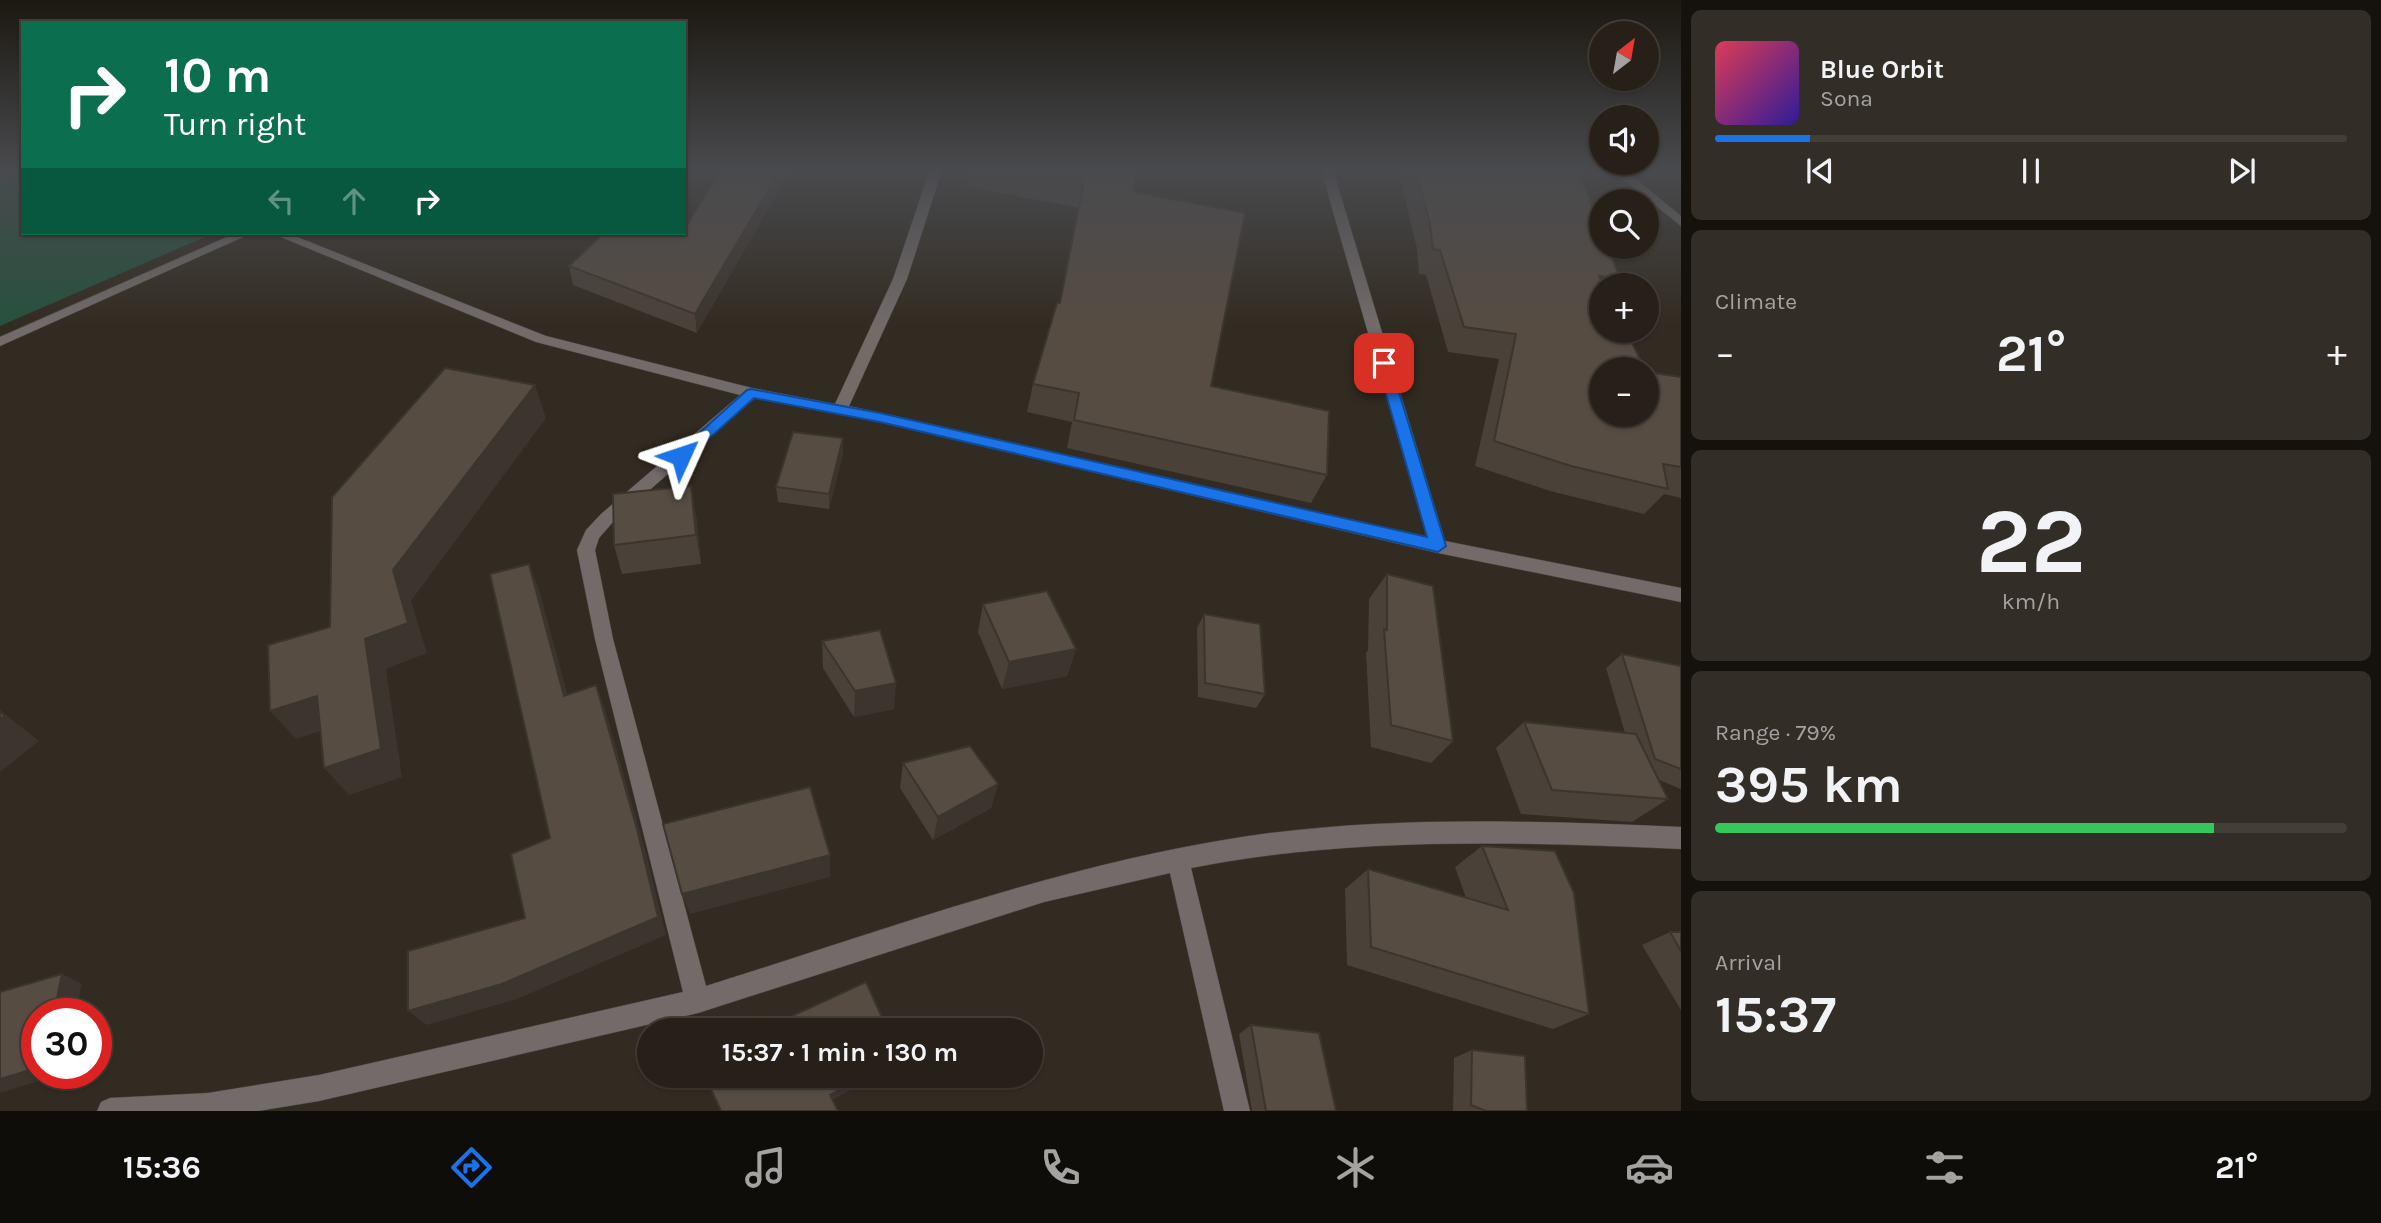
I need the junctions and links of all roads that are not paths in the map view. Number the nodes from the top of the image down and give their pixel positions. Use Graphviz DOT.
graph roads {
  1 [pos="919,222"];
  2 [pos="1342,222"];
  3 [pos="241,235"];
  4 [pos="282,235"];
  5 [pos="0,342"];
  6 [pos="751,393"];
  7 [pos="840,410"];
  8 [pos="1438,546"];
  9 [pos="1681,595"];
  10 [pos="1681,838"];
  11 [pos="1178,860"];
  12 [pos="698,1001"];
  13 [pos="211,1109"];
  14 [pos="110,1111"];
  15 [pos="1237,1111"];
  1 -- 7 [label="street"];
  2 -- 8 [label="street"];
  3 -- 5 [label="street"];
  4 -- 6 [label="street"];
  6 -- 7 [label="street"];
  6 -- 12 [label="street"];
  7 -- 8 [label="street"];
  8 -- 9 [label="street"];
  10 -- 11 [label="street"];
  11 -- 12 [label="street"];
  11 -- 15 [label="street"];
  12 -- 13 [label="street"];
  13 -- 14 [label="street"];
}
